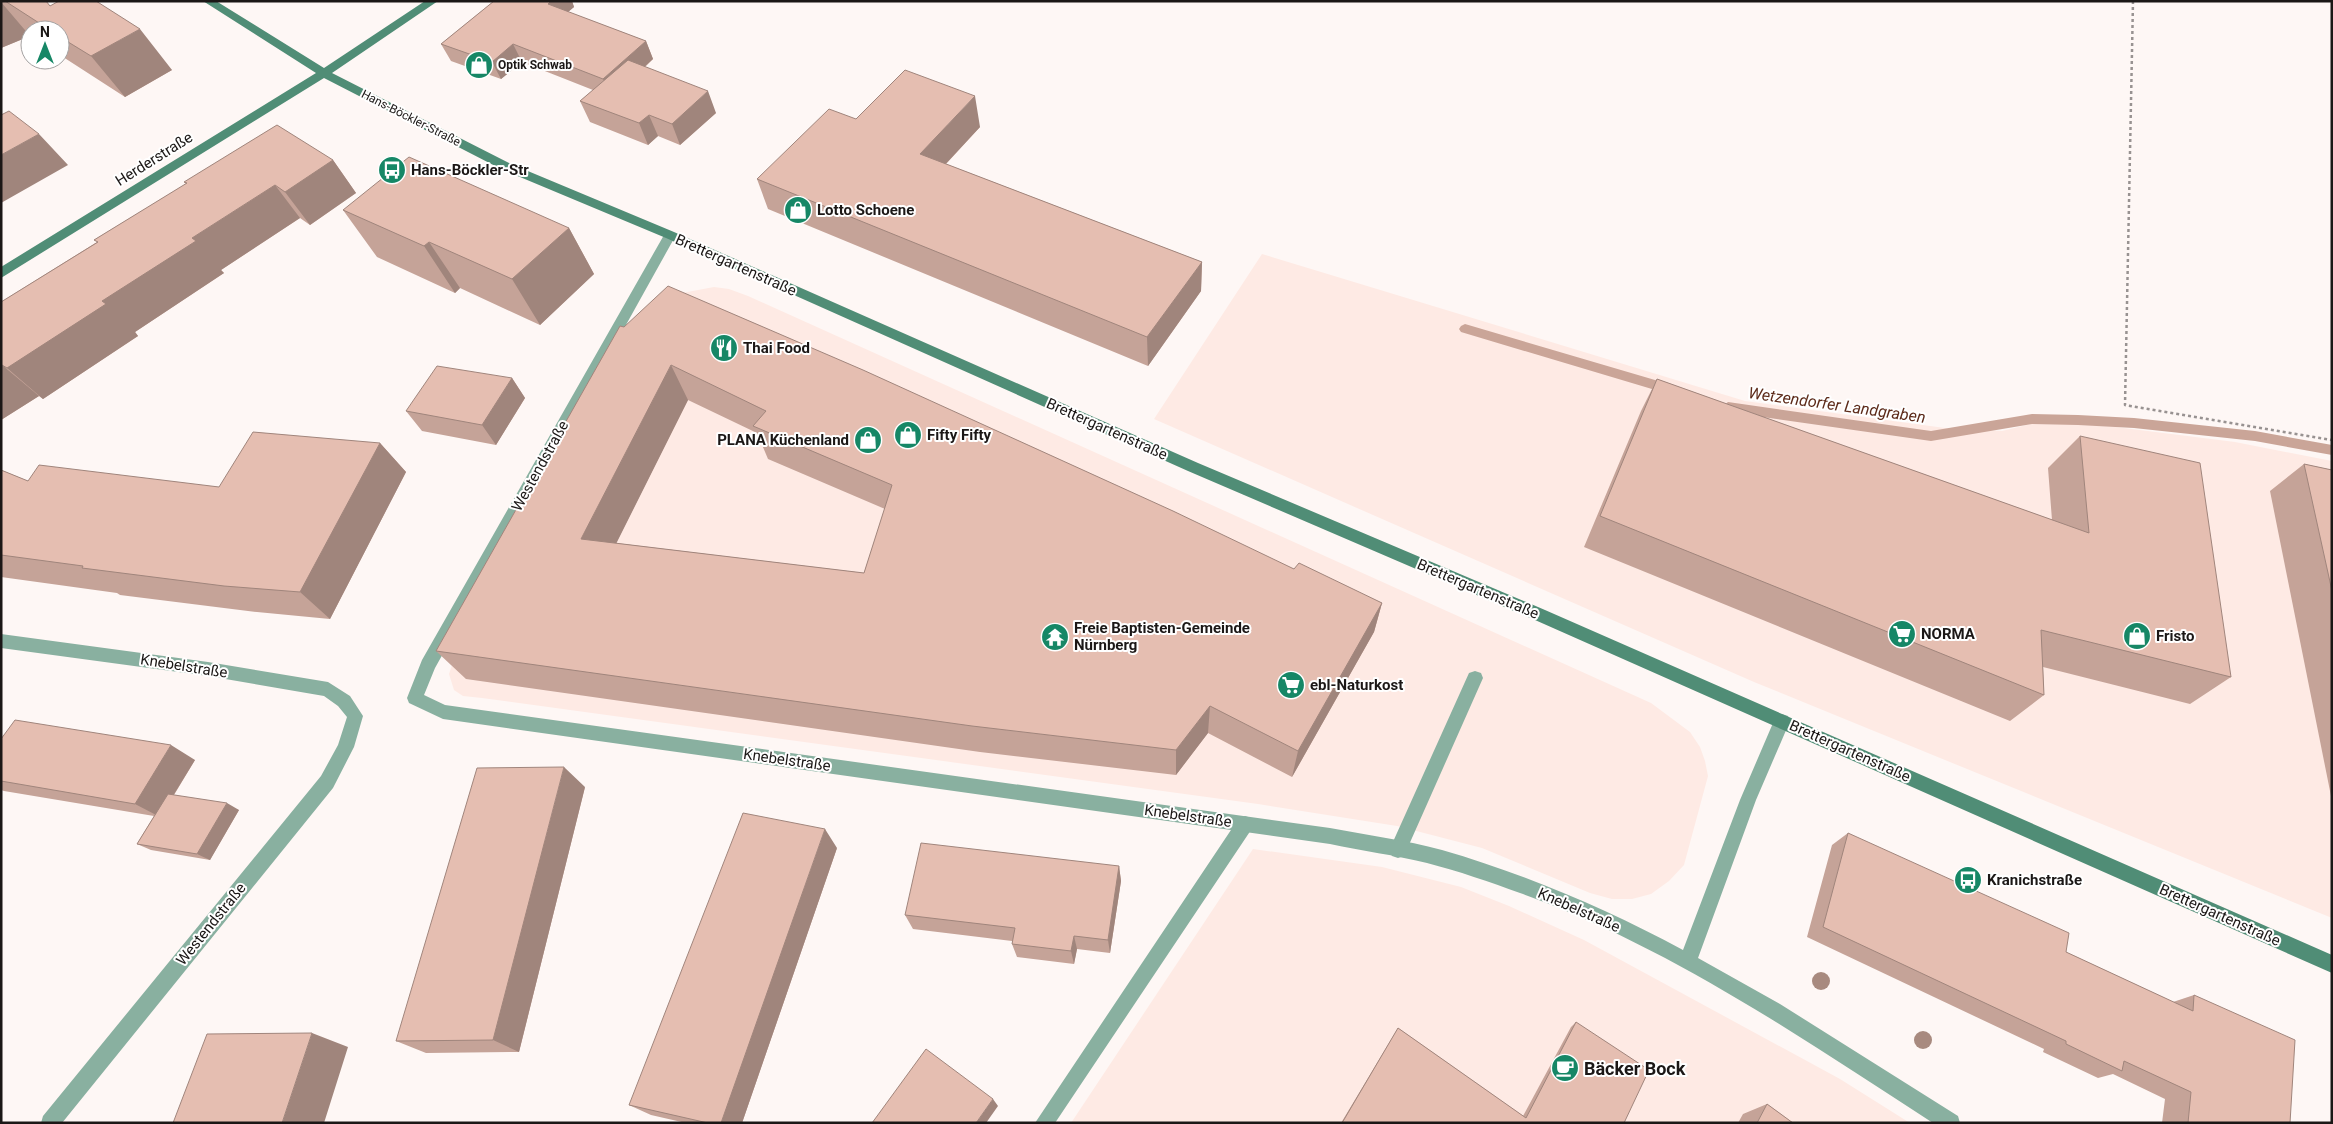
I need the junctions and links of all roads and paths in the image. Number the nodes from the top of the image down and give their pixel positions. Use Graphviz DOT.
graph roads {
  1 [pos="208,1"];
  2 [pos="433,1"];
  3 [pos="2133,1"];
  4 [pos="324,73"];
  5 [pos="624,216"];
  6 [pos="670,235"];
  7 [pos="1,273"];
  8 [pos="2332,440"];
  9 [pos="1,641"];
  10 [pos="1476,678"];
  11 [pos="415,698"];
  12 [pos="355,716"];
  13 [pos="1782,721"];
  14 [pos="1245,824"];
  15 [pos="1398,850"];
  16 [pos="1688,961"];
  17 [pos="2332,964"];
  18 [pos="50,1123"];
  19 [pos="1044,1123"];
  20 [pos="1951,1123"];
  1 -- 4 [label="main road, Hans-Böckler-Straße"];
  2 -- 4 [label="main road, Herderstraße"];
  3 -- 8 [label="path"];
  4 -- 5 [label="main road, Hans-Böckler-Straße"];
  4 -- 7 [label="main road, Herderstraße"];
  5 -- 6 [label="main road, Brettergartenstraße"];
  6 -- 11 [label="street, Westendstraße"];
  6 -- 13 [label="main road, Brettergartenstraße"];
  9 -- 12 [label="street, Knebelstraße"];
  10 -- 15 [label="street"];
  11 -- 14 [label="street, Knebelstraße"];
  12 -- 18 [label="street, Westendstraße"];
  13 -- 16 [label="street"];
  13 -- 17 [label="main road, Brettergartenstraße"];
  14 -- 15 [label="street, Knebelstraße"];
  14 -- 19 [label="street"];
  15 -- 16 [label="street, Knebelstraße"];
  16 -- 20 [label="street"];
}
